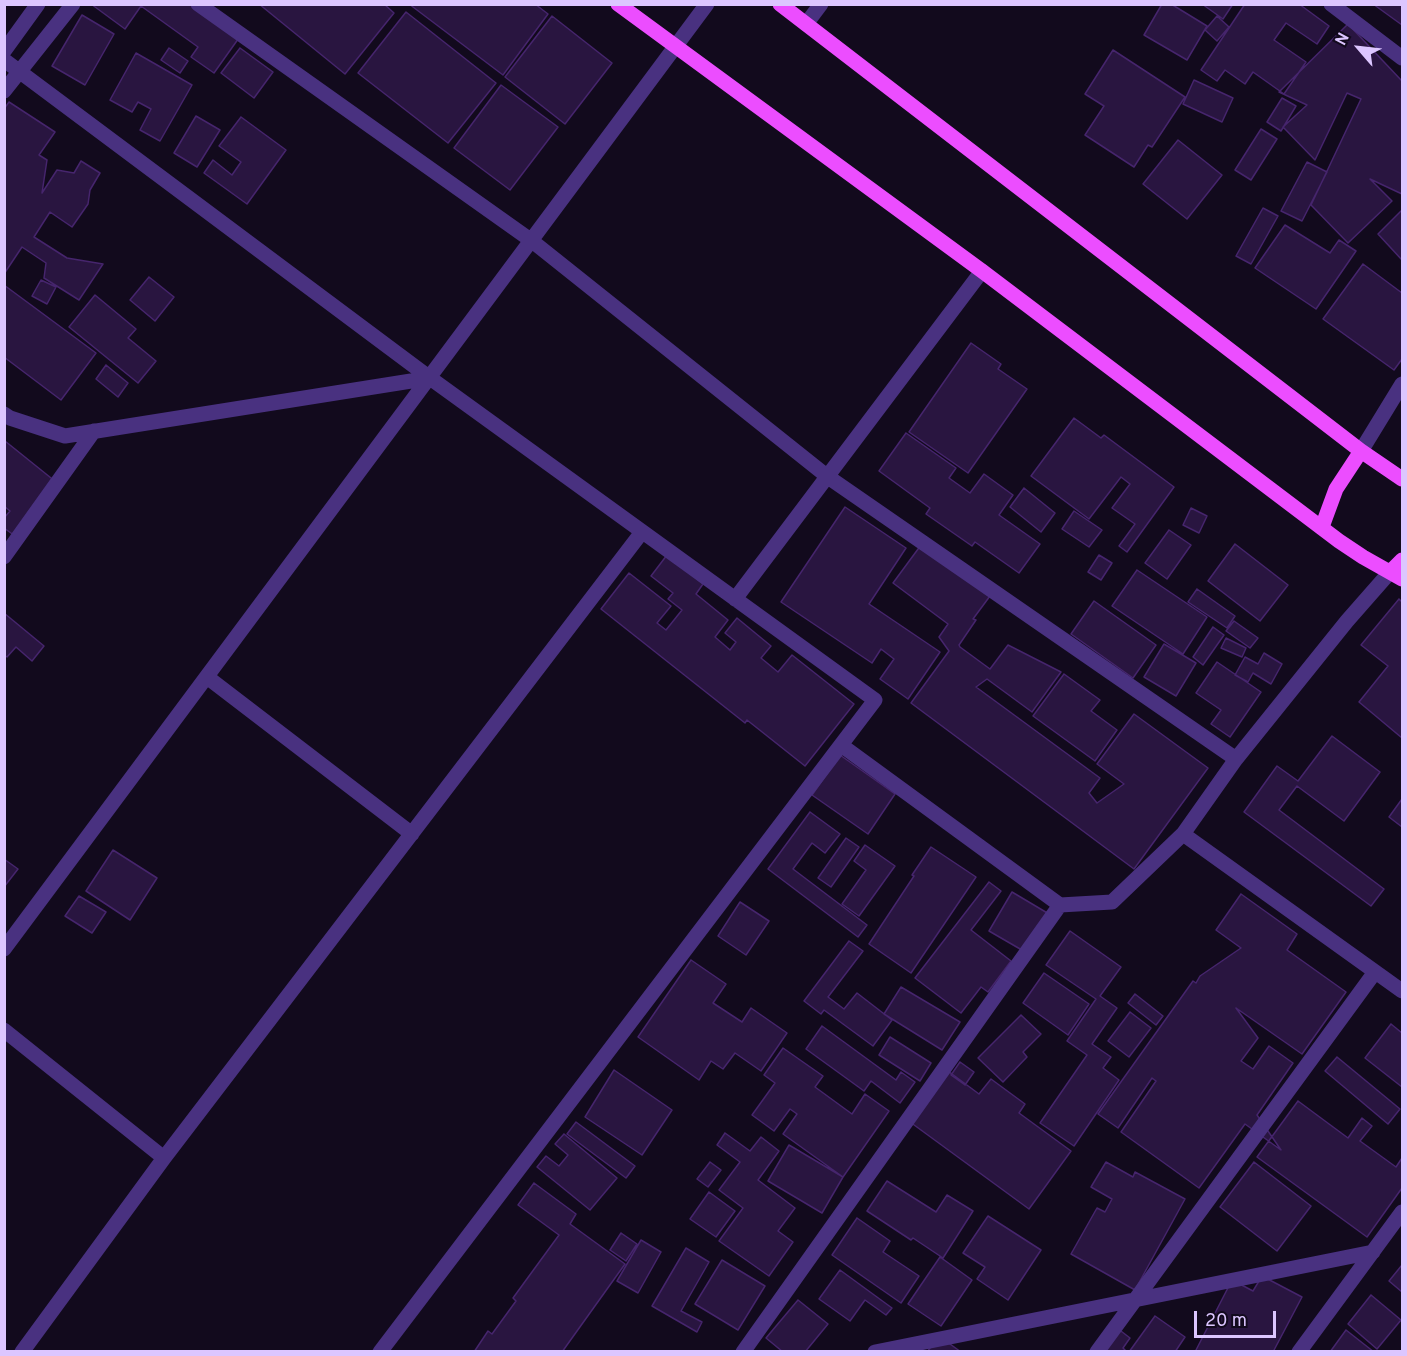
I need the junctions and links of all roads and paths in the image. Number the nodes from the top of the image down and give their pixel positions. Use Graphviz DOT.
graph roads {
  1 [pos="38,4"];
  2 [pos="73,4"];
  3 [pos="198,4"];
  4 [pos="618,4"];
  5 [pos="707,4"];
  6 [pos="780,4"];
  7 [pos="821,4"];
  8 [pos="1331,4"];
  9 [pos="806,24"];
  10 [pos="676,47"];
  11 [pos="4,51"];
  12 [pos="1402,58"];
  13 [pos="4,60"];
  14 [pos="19,71"];
  15 [pos="4,91"];
  16 [pos="532,241"];
  17 [pos="982,271"];
  18 [pos="430,378"];
  19 [pos="1402,384"];
  20 [pos="4,414"];
  21 [pos="94,431"];
  22 [pos="1361,451"];
  23 [pos="828,477"];
  24 [pos="1402,478"];
  25 [pos="1322,527"];
  26 [pos="642,532"];
  27 [pos="4,557"];
  28 [pos="1402,560"];
  29 [pos="1396,576"];
  30 [pos="735,599"];
  31 [pos="207,677"];
  32 [pos="841,745"];
  33 [pos="1236,759"];
  34 [pos="412,834"];
  35 [pos="1183,834"];
  36 [pos="1060,905"];
  37 [pos="4,949"];
  38 [pos="1375,972"];
  39 [pos="1402,992"];
  40 [pos="4,1030"];
  41 [pos="164,1158"];
  42 [pos="1402,1212"];
  43 [pos="1373,1252"];
  44 [pos="1135,1299"];
  45 [pos="22,1352"];
  46 [pos="380,1352"];
  47 [pos="743,1352"];
  48 [pos="875,1352"];
  49 [pos="1097,1352"];
  50 [pos="1299,1352"];
  1 -- 11 [label="street"];
  2 -- 14 [label="street"];
  3 -- 16 [label="street"];
  4 -- 10 [label="main road"];
  5 -- 10 [label="street"];
  6 -- 9 [label="main road"];
  7 -- 9 [label="street"];
  8 -- 12 [label="street"];
  9 -- 22 [label="main road"];
  10 -- 16 [label="street"];
  10 -- 17 [label="main road"];
  13 -- 14 [label="street"];
  14 -- 15 [label="street"];
  14 -- 18 [label="street"];
  16 -- 18 [label="street"];
  16 -- 23 [label="street"];
  17 -- 23 [label="street"];
  17 -- 25 [label="main road"];
  18 -- 21 [label="street"];
  18 -- 26 [label="street"];
  18 -- 31 [label="street"];
  19 -- 22 [label="street"];
  20 -- 21 [label="street"];
  21 -- 27 [label="street"];
  22 -- 24 [label="main road"];
  22 -- 25 [label="main road"];
  23 -- 30 [label="street"];
  23 -- 33 [label="street"];
  25 -- 29 [label="main road"];
  26 -- 30 [label="street"];
  26 -- 34 [label="street"];
  28 -- 29 [label="main road"];
  29 -- 33 [label="street"];
  30 -- 32 [label="street"];
  31 -- 34 [label="street"];
  31 -- 37 [label="street"];
  32 -- 36 [label="street"];
  32 -- 46 [label="street"];
  33 -- 35 [label="street"];
  34 -- 41 [label="street"];
  35 -- 36 [label="street"];
  35 -- 38 [label="street"];
  36 -- 47 [label="street"];
  38 -- 39 [label="street"];
  38 -- 44 [label="street"];
  40 -- 41 [label="street"];
  41 -- 45 [label="street"];
  42 -- 43 [label="street"];
  43 -- 44 [label="street"];
  43 -- 50 [label="street"];
  44 -- 48 [label="street"];
  44 -- 49 [label="street"];
}
